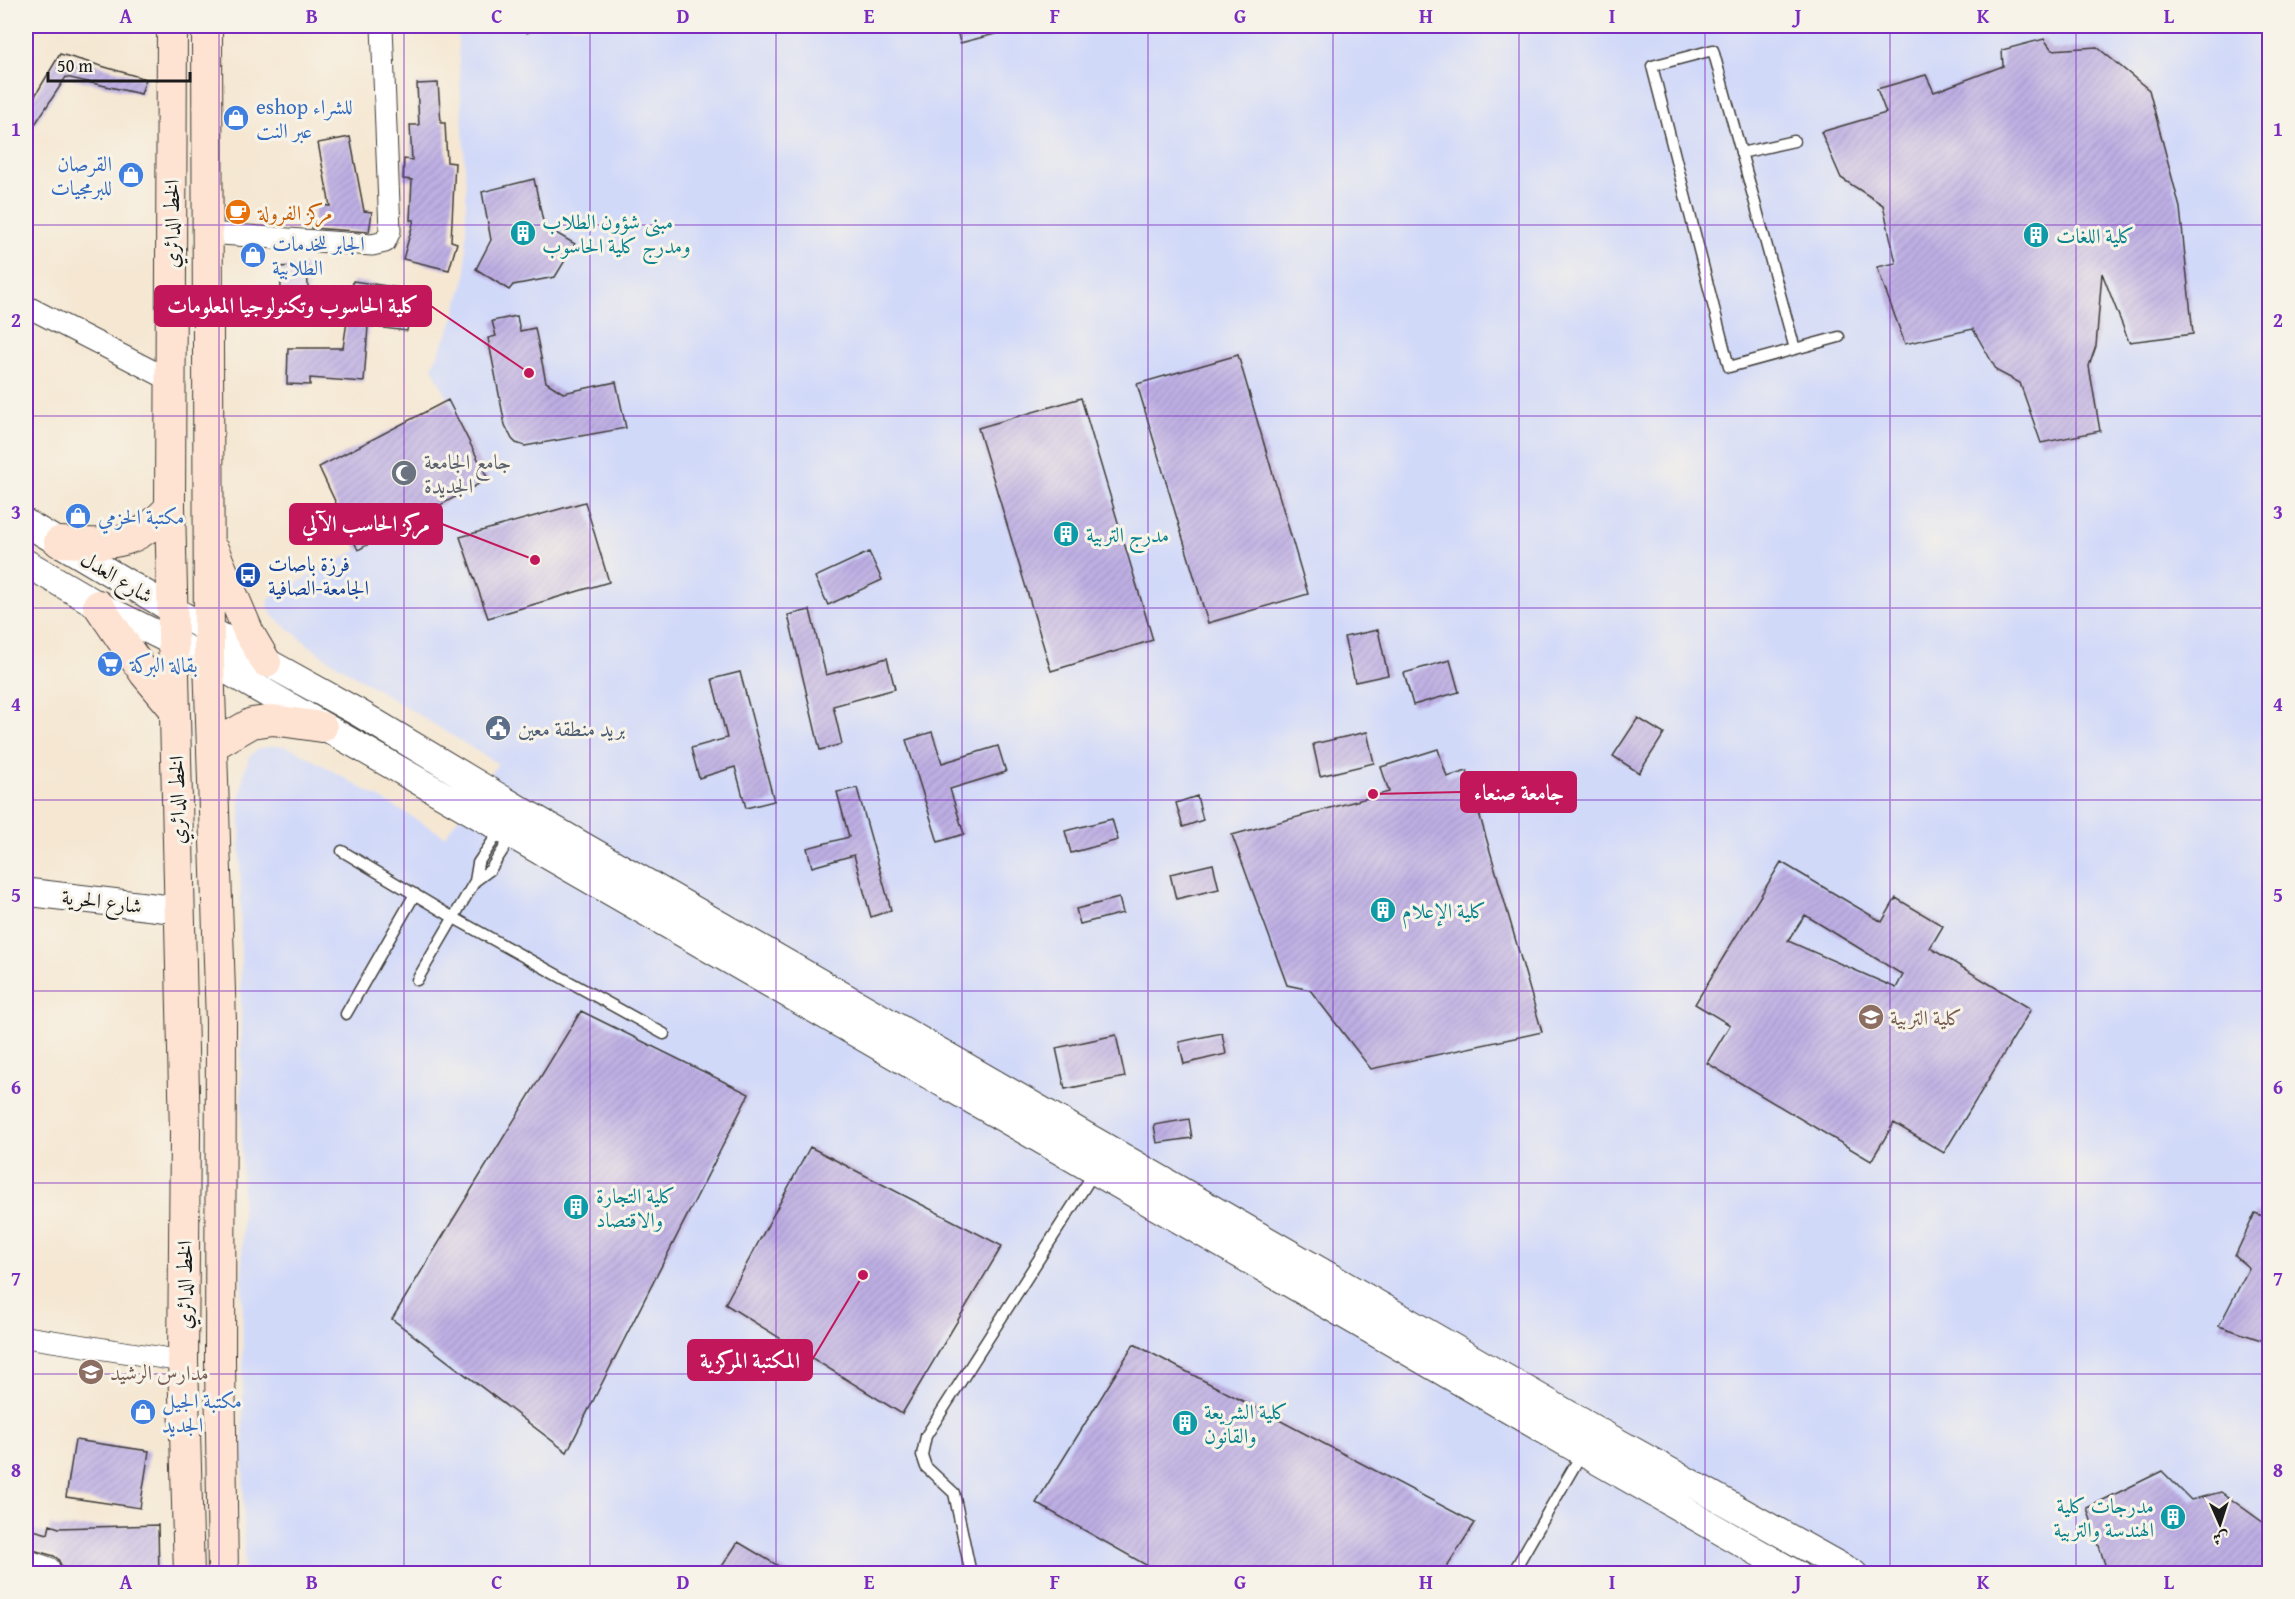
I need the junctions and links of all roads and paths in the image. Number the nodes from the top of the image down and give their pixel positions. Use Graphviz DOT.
graph roads {
  1 [pos="172,26"];
  2 [pos="207,26"];
  3 [pos="382,26"];
  4 [pos="526,26"];
  5 [pos="530,37"];
  6 [pos="1794,141"];
  7 [pos="1741,153"];
  8 [pos="207,233"];
  9 [pos="26,306"];
  10 [pos="1839,337"];
  11 [pos="1795,349"];
  12 [pos="170,380"];
  13 [pos="170,507"];
  14 [pos="26,523"];
  15 [pos="209,538"];
  16 [pos="59,542"];
  17 [pos="26,563"];
  18 [pos="98,605"];
  19 [pos="173,610"];
  20 [pos="209,630"];
  21 [pos="172,642"];
  22 [pos="209,660"];
  23 [pos="266,662"];
  24 [pos="176,710"];
  25 [pos="322,727"];
  26 [pos="212,746"];
  27 [pos="519,808"];
  28 [pos="507,831"];
  29 [pos="342,851"];
  30 [pos="26,892"];
  31 [pos="415,894"];
  32 [pos="178,910"];
  33 [pos="454,918"];
  34 [pos="417,980"];
  35 [pos="346,1014"];
  36 [pos="664,1034"];
  37 [pos="1095,1171"];
  38 [pos="26,1337"];
  39 [pos="220,1360"];
  40 [pos="183,1361"];
  41 [pos="1589,1441"];
  42 [pos="26,1560"];
  43 [pos="51,1574"];
  44 [pos="189,1574"];
  45 [pos="223,1574"];
  46 [pos="971,1574"];
  47 [pos="1512,1574"];
  48 [pos="1796,1574"];
  49 [pos="1854,1574"];
  1 -- 12 [label="main road, الخط الدائري"];
  2 -- 8 [label="main road, الخط الدائري"];
  3 -- 8 [label="street"];
  4 -- 5 [label="path"];
  6 -- 7 [label="lane"];
  7 -- 11 [label="lane"];
  7 -- 11 [label="lane"];
  8 -- 15 [label="main road, الخط الدائري"];
  9 -- 12 [label="street"];
  10 -- 11 [label="lane"];
  12 -- 13 [label="main road, الخط الدائري"];
  13 -- 16 [label="main road"];
  13 -- 19 [label="main road, الخط الدائري"];
  14 -- 16 [label="street, شارع العدل"];
  15 -- 20 [label="main road, الخط الدائري"];
  15 -- 23 [label="main road"];
  16 -- 19 [label="street, شارع العدل"];
  17 -- 18 [label="street, شارع العدل"];
  18 -- 21 [label="street, شارع العدل"];
  18 -- 24 [label="main road"];
  19 -- 20 [label="street, شارع العدل"];
  19 -- 21 [label="main road, الخط الدائري"];
  20 -- 22 [label="main road, الخط الدائري"];
  20 -- 23 [label="street, شارع العدل"];
  21 -- 22 [label="street, شارع العدل"];
  21 -- 24 [label="main road, الخط الدائري"];
  22 -- 25 [label="street, شارع العدل"];
  22 -- 26 [label="main road, الخط الدائري"];
  23 -- 27 [label="street, شارع العدل"];
  24 -- 32 [label="main road, الخط الدائري"];
  25 -- 26 [label="main road"];
  25 -- 28 [label="street, شارع العدل"];
  26 -- 39 [label="main road, الخط الدائري"];
  27 -- 28 [label="street"];
  27 -- 41 [label="street, شارع العدل"];
  28 -- 33 [label="lane"];
  28 -- 37 [label="street, شارع العدل"];
  29 -- 31 [label="lane"];
  30 -- 32 [label="street, شارع الحرية"];
  31 -- 33 [label="lane"];
  31 -- 35 [label="lane"];
  32 -- 40 [label="main road, الخط الدائري"];
  33 -- 34 [label="lane"];
  33 -- 36 [label="lane"];
  37 -- 41 [label="street, شارع العدل"];
  37 -- 46 [label="lane"];
  38 -- 40 [label="street"];
  39 -- 40 [label="main road"];
  39 -- 45 [label="main road, الخط الدائري"];
  40 -- 44 [label="main road, الخط الدائري"];
  41 -- 47 [label="lane"];
  41 -- 48 [label="street"];
  41 -- 49 [label="street"];
  42 -- 43 [label="street"];
}
